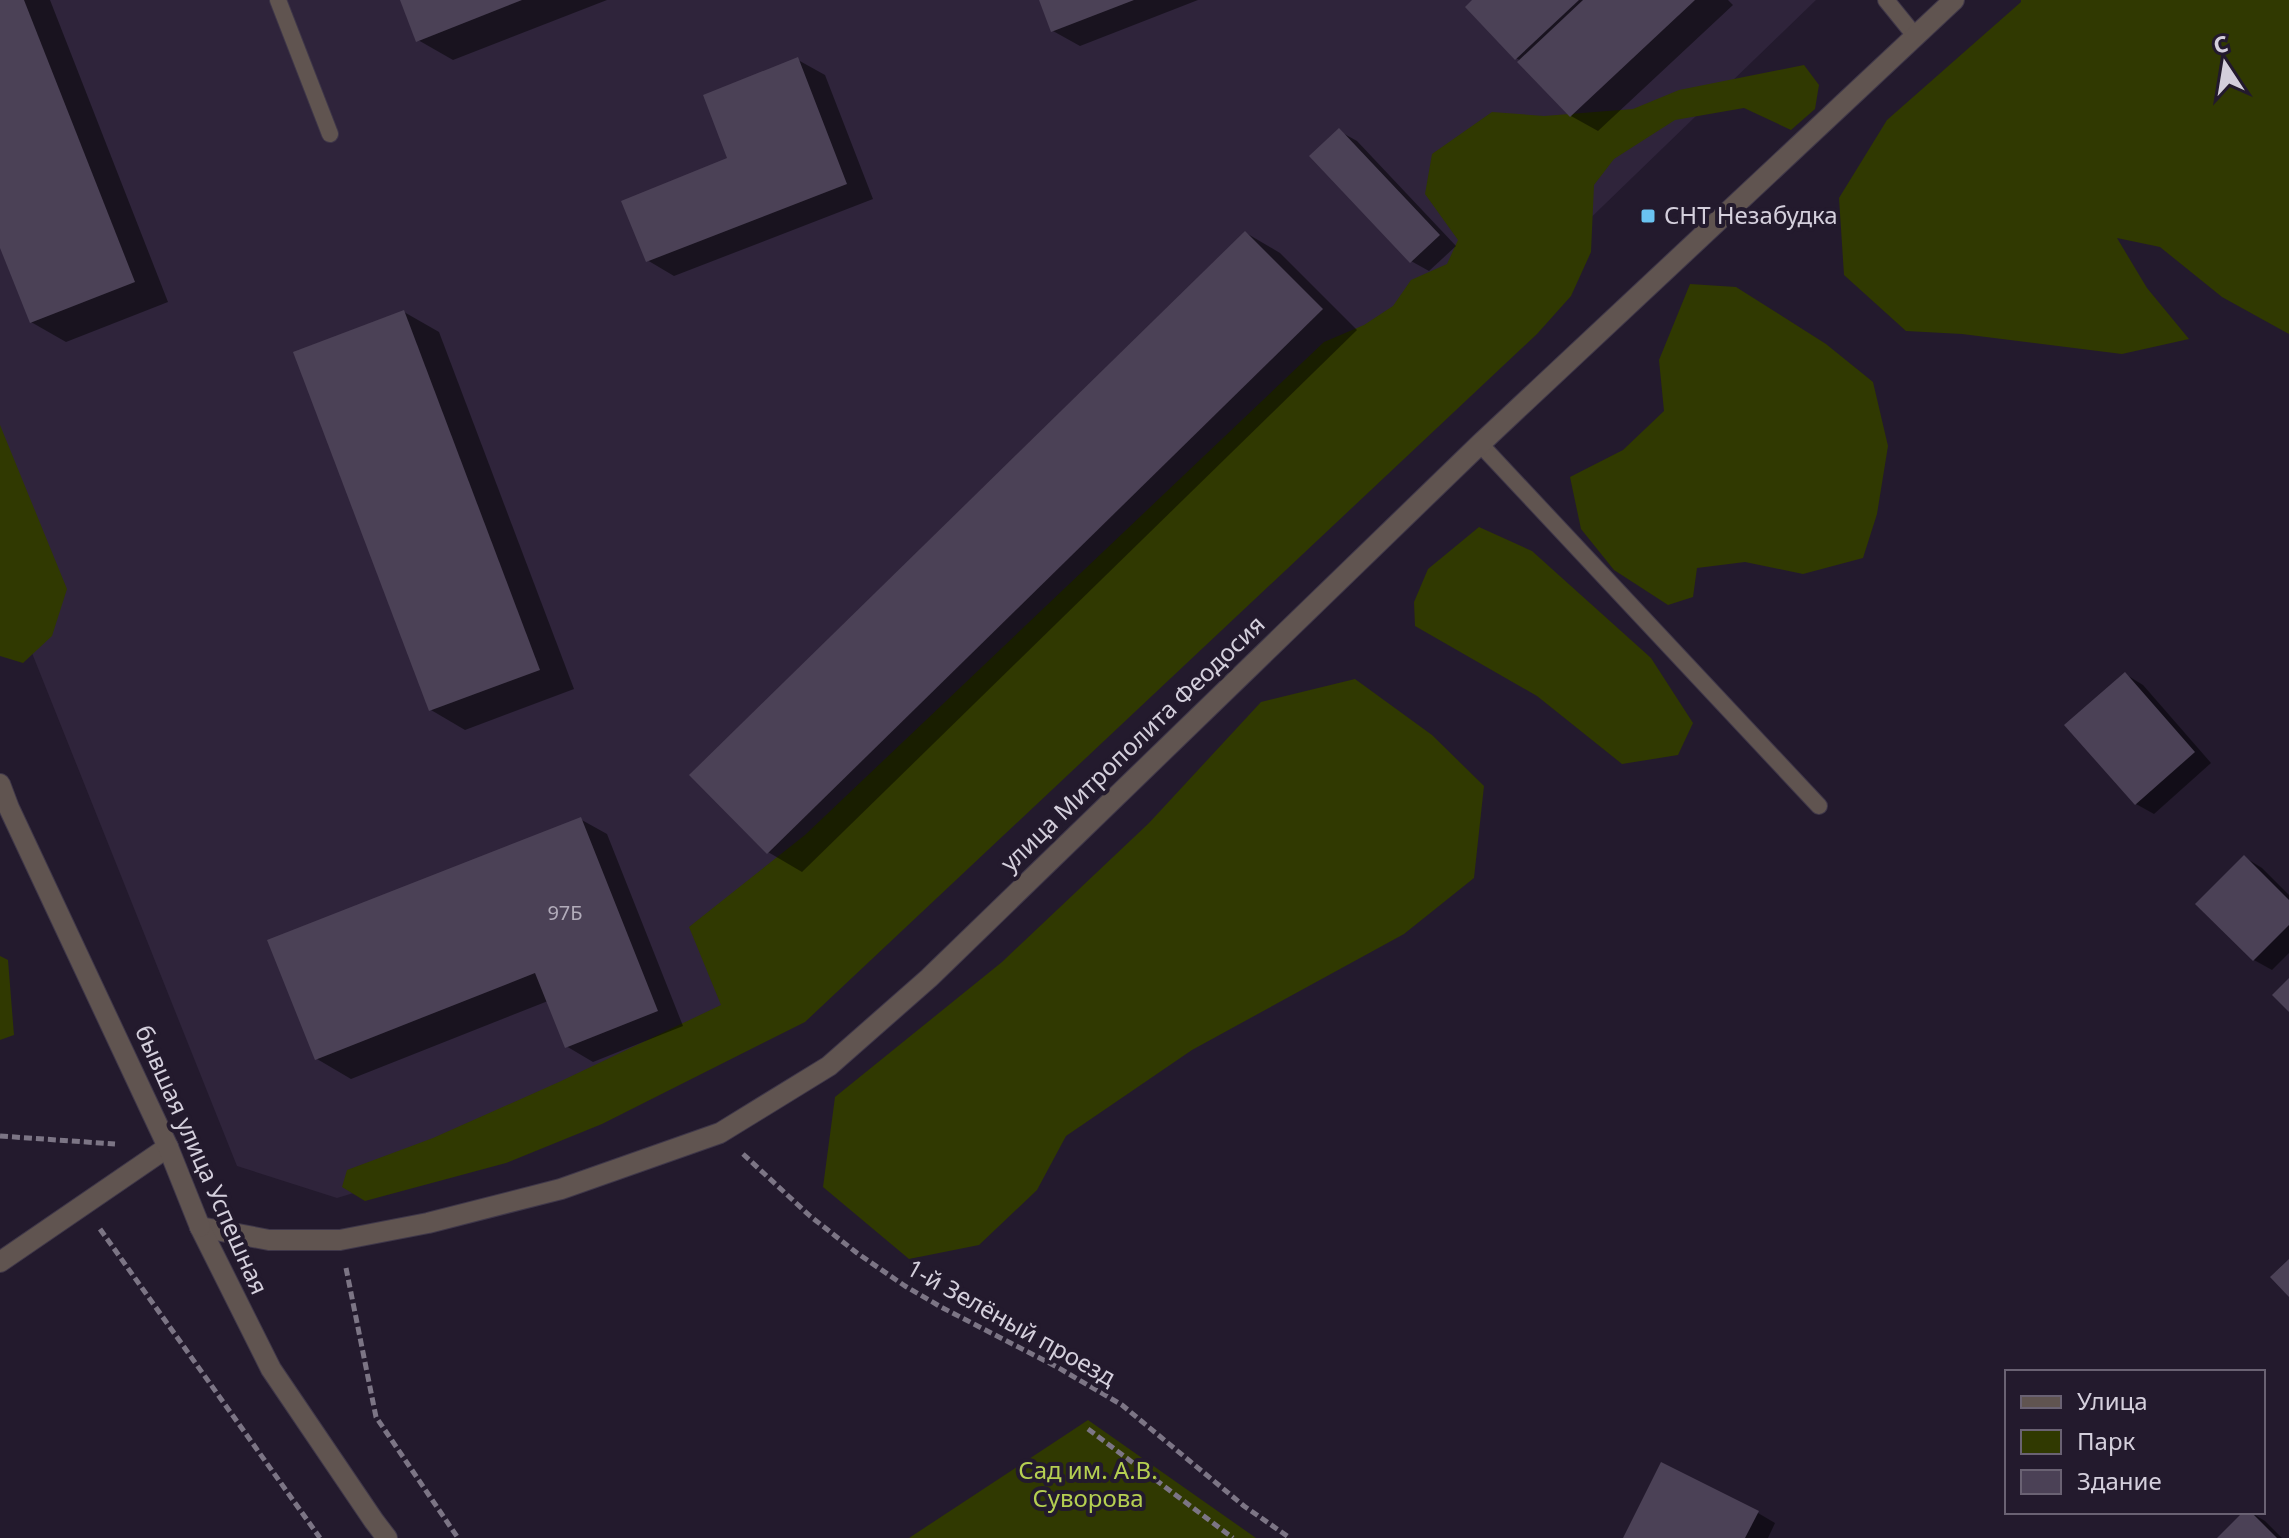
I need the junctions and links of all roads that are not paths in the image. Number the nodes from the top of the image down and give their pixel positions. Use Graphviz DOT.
graph roads {
  1 [pos="278,0"];
  2 [pos="1886,0"];
  3 [pos="1954,0"];
  4 [pos="1916,37"];
  5 [pos="330,134"];
  6 [pos="1480,444"];
  7 [pos="0,784"];
  8 [pos="1819,806"];
  9 [pos="168,1147"];
  10 [pos="200,1227"];
  11 [pos="0,1262"];
  12 [pos="387,1538"];
  1 -- 5 [label="lane"];
  2 -- 4 [label="lane"];
  3 -- 4 [label="street, улица Митрополита Феодосия"];
  4 -- 6 [label="street, улица Митрополита Феодосия"];
  6 -- 8 [label="lane"];
  6 -- 10 [label="street, улица Митрополита Феодосия"];
  7 -- 9 [label="street, бывшая улица Успешная"];
  9 -- 10 [label="street, бывшая улица Успешная"];
  9 -- 11 [label="street"];
  10 -- 12 [label="street, бывшая улица Успешная"];
}
